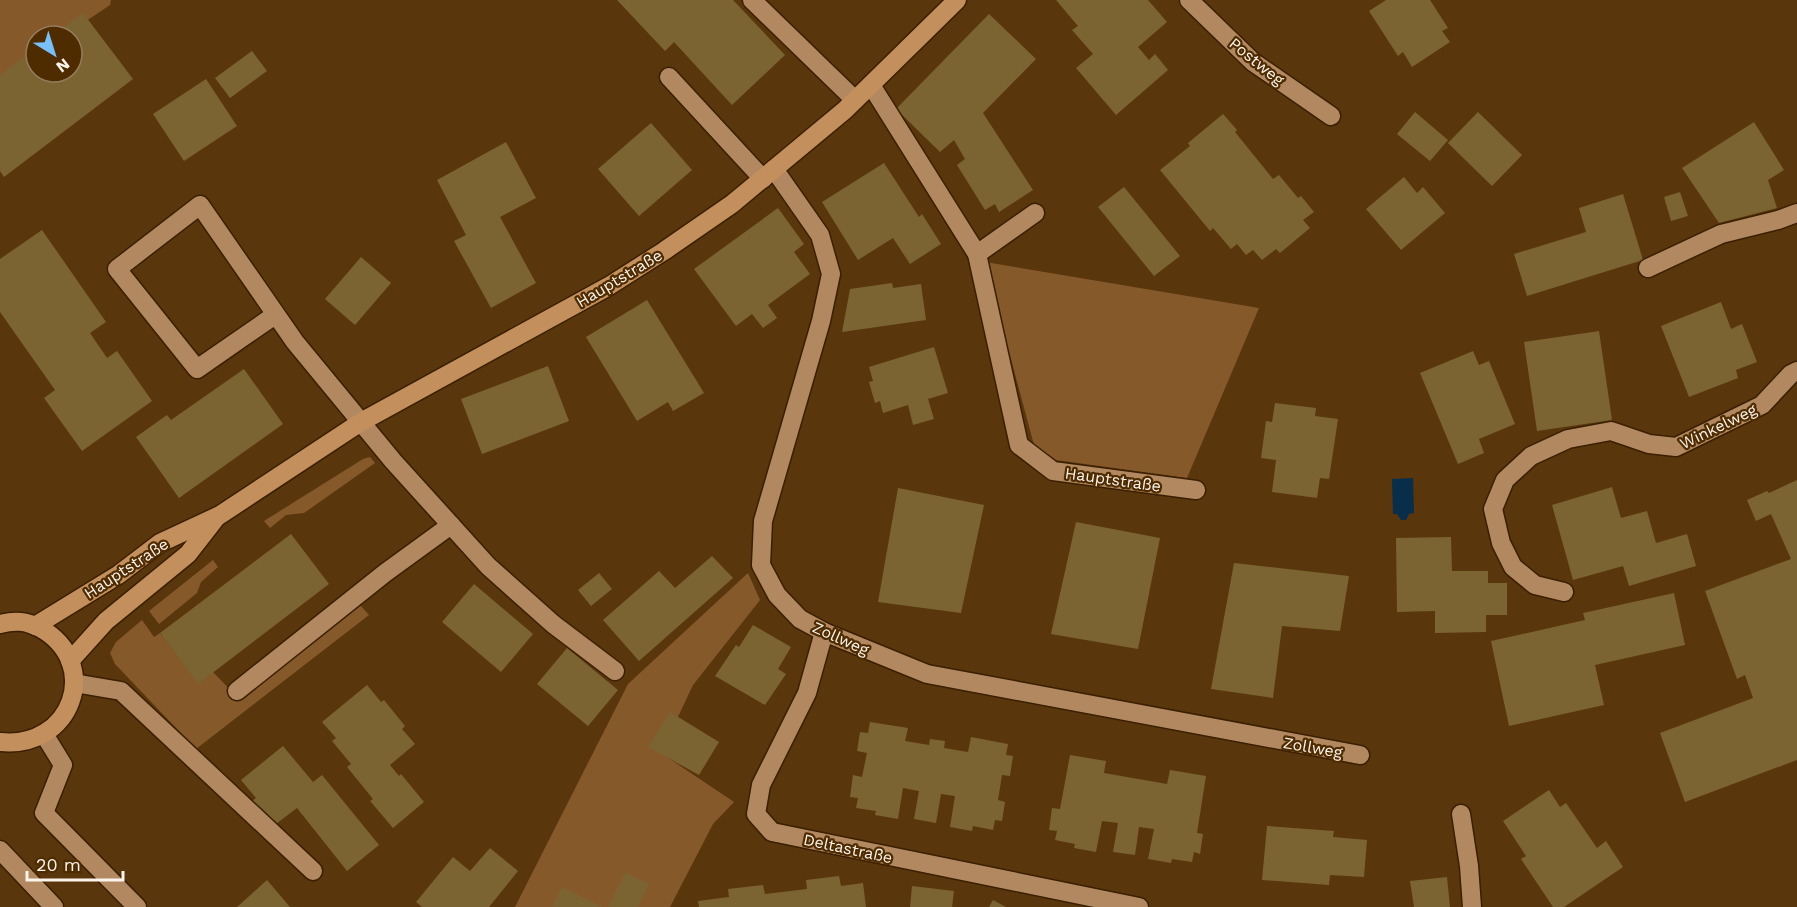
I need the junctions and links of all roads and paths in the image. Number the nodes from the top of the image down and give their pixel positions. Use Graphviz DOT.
graph roads {
  1 [pos="752,0"];
  2 [pos="957,0"];
  3 [pos="1189,0"];
  4 [pos="669,76"];
  5 [pos="871,86"];
  6 [pos="855,100"];
  7 [pos="1331,116"];
  8 [pos="769,174"];
  9 [pos="1035,213"];
  10 [pos="1797,213"];
  11 [pos="977,254"];
  12 [pos="1648,268"];
  13 [pos="275,315"];
  14 [pos="1797,371"];
  15 [pos="361,422"];
  16 [pos="1196,490"];
  17 [pos="220,514"];
  18 [pos="451,525"];
  19 [pos="1564,592"];
  20 [pos="0,624"];
  21 [pos="35,626"];
  22 [pos="824,632"];
  23 [pos="70,661"];
  24 [pos="615,671"];
  25 [pos="74,683"];
  26 [pos="237,691"];
  27 [pos="44,734"];
  28 [pos="0,742"];
  29 [pos="1360,755"];
  30 [pos="1461,814"];
  31 [pos="0,850"];
  32 [pos="313,871"];
  33 [pos="54,907"];
  34 [pos="137,907"];
  35 [pos="1139,907"];
  36 [pos="1472,907"];
  1 -- 6 [label="street"];
  2 -- 5 [label="main road, Hauptstraße"];
  3 -- 7 [label="street, Postweg"];
  4 -- 8 [label="street, Zollweg"];
  5 -- 6 [label="main road, Hauptstraße"];
  5 -- 11 [label="street, Hauptstraße"];
  6 -- 8 [label="main road, Hauptstraße"];
  8 -- 15 [label="main road, Hauptstraße"];
  8 -- 22 [label="street, Zollweg"];
  9 -- 11 [label="street"];
  10 -- 12 [label="street"];
  11 -- 16 [label="street, Hauptstraße"];
  13 -- 13 [label="street"];
  13 -- 15 [label="street"];
  14 -- 19 [label="street, Winkelweg"];
  15 -- 17 [label="main road, Hauptstraße"];
  15 -- 18 [label="street"];
  17 -- 21 [label="main road, Hauptstraße"];
  17 -- 23 [label="main road, Hauptstraße"];
  18 -- 24 [label="street"];
  18 -- 26 [label="street"];
  20 -- 21 [label="main road"];
  21 -- 23 [label="main road"];
  22 -- 29 [label="street, Zollweg"];
  22 -- 35 [label="street, Deltastraße"];
  23 -- 25 [label="main road"];
  25 -- 27 [label="main road"];
  25 -- 32 [label="street"];
  27 -- 28 [label="main road"];
  27 -- 34 [label="street"];
  30 -- 36 [label="street"];
  31 -- 33 [label="street"];
}
